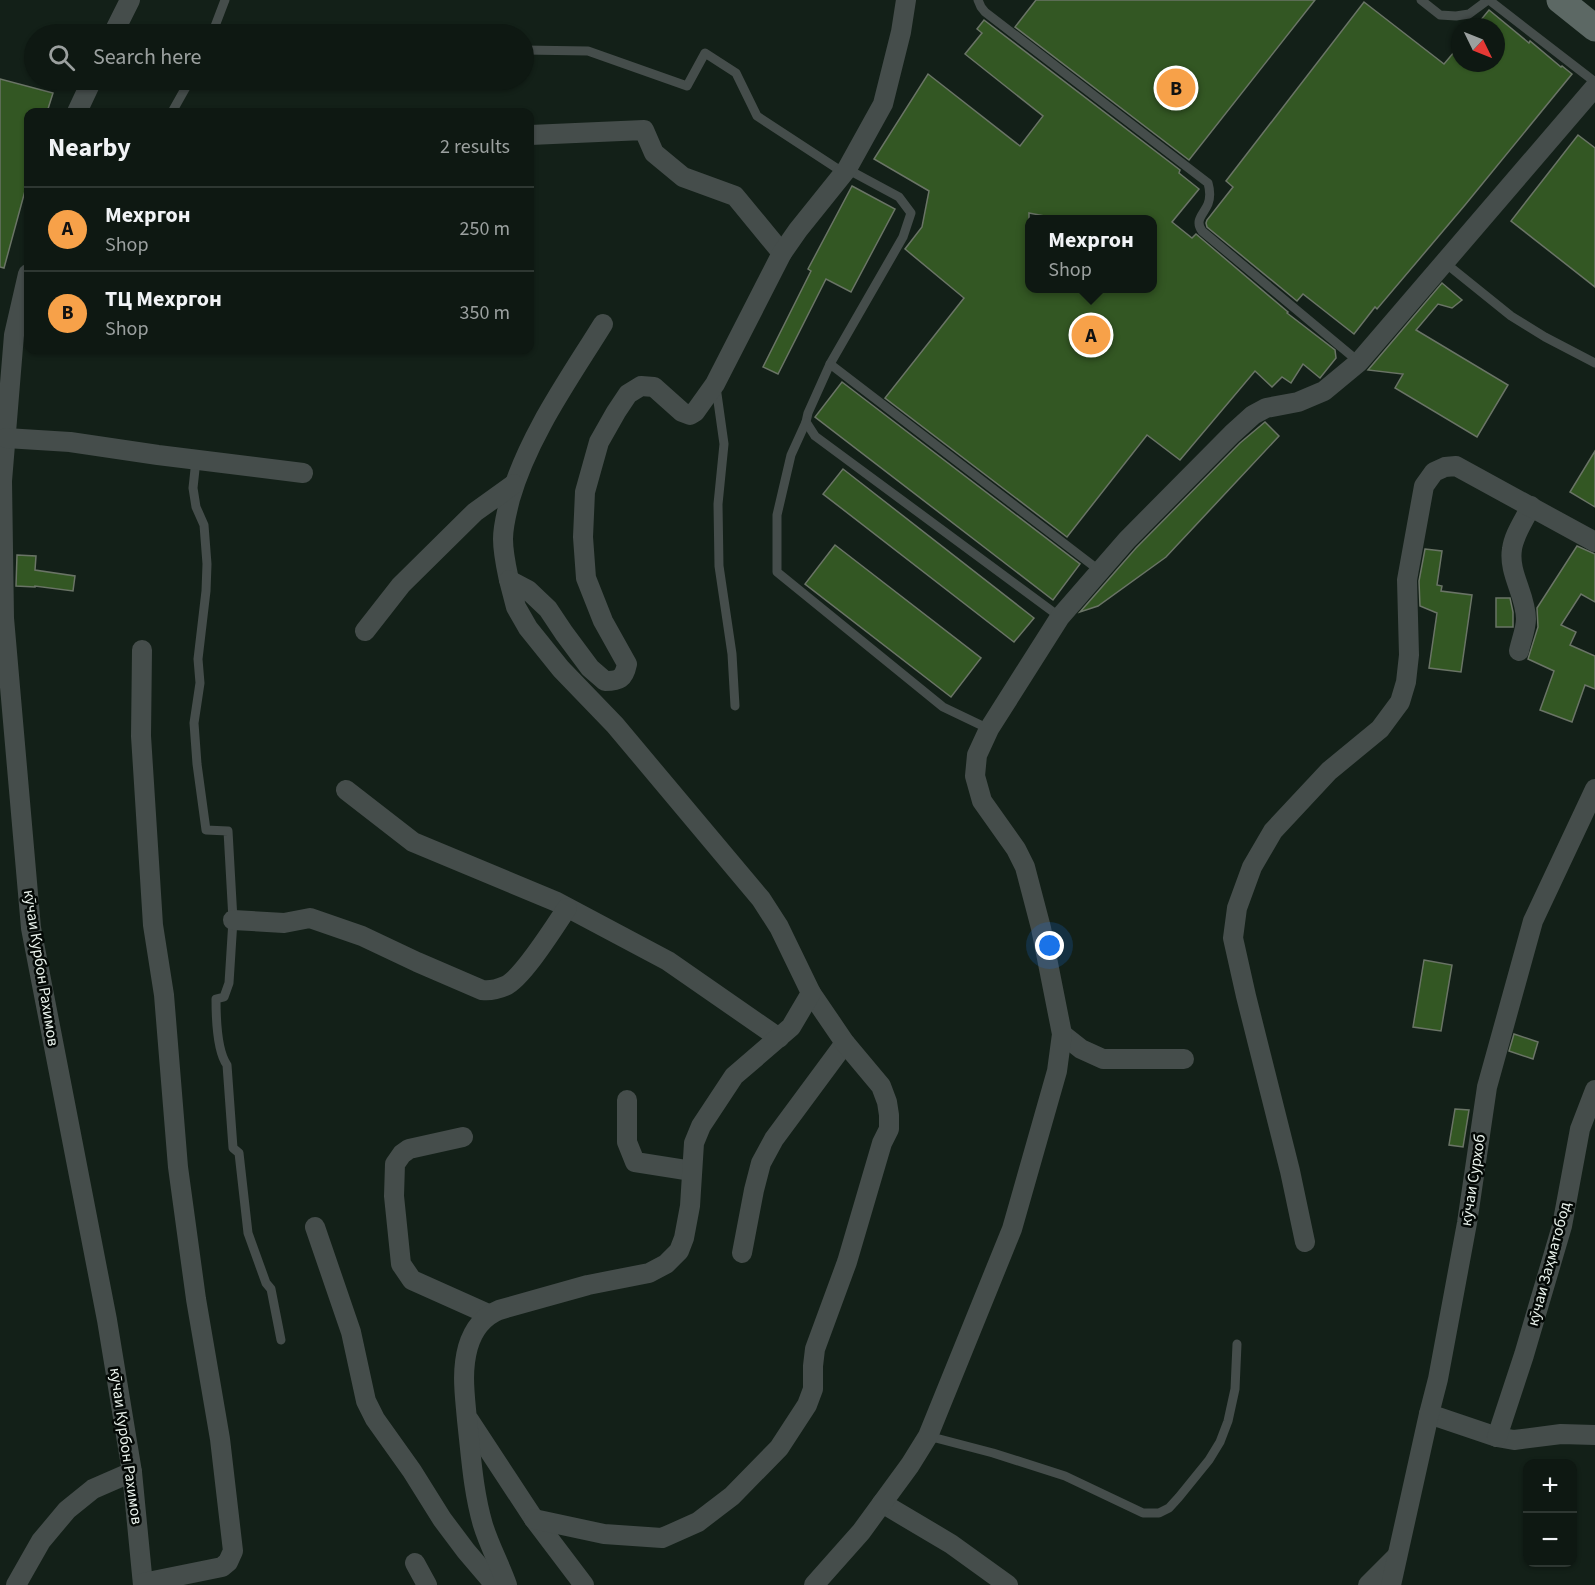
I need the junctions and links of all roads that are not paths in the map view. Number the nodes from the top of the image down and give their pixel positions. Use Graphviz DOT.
graph roads {
  1 [pos="130,0"];
  2 [pos="225,0"];
  3 [pos="906,0"];
  4 [pos="978,0"];
  5 [pos="1421,0"];
  6 [pos="1488,0"];
  7 [pos="1560,0"];
  8 [pos="118,24"];
  9 [pos="216,24"];
  10 [pos="1595,28"];
  11 [pos="534,50"];
  12 [pos="1595,85"];
  13 [pos="87,90"];
  14 [pos="184,90"];
  15 [pos="79,108"];
  16 [pos="174,108"];
  17 [pos="534,135"];
  18 [pos="845,171"];
  19 [pos="782,253"];
  20 [pos="1444,262"];
  21 [pos="24,285"];
  22 [pos="603,324"];
  23 [pos="7,334"];
  24 [pos="1359,362"];
  25 [pos="1595,363"];
  26 [pos="830,364"];
  27 [pos="715,384"];
  28 [pos="806,422"];
  29 [pos="6,438"];
  30 [pos="196,460"];
  31 [pos="303,473"];
  32 [pos="1,481"];
  33 [pos="514,484"];
  34 [pos="1531,506"];
  35 [pos="1595,542"];
  36 [pos="1100,571"];
  37 [pos="509,580"];
  38 [pos="1060,617"];
  39 [pos="365,631"];
  40 [pos="142,650"];
  41 [pos="1519,651"];
  42 [pos="735,706"];
  43 [pos="989,729"];
  44 [pos="8,755"];
  45 [pos="1595,789"];
  46 [pos="346,790"];
  47 [pos="567,908"];
  48 [pos="233,920"];
  49 [pos="811,993"];
  50 [pos="1062,1034"];
  51 [pos="779,1038"];
  52 [pos="845,1043"];
  53 [pos="1184,1059"];
  54 [pos="1595,1090"];
  55 [pos="627,1100"];
  56 [pos="463,1137"];
  57 [pos="692,1171"];
  58 [pos="315,1227"];
  59 [pos="1305,1242"];
  60 [pos="742,1253"];
  61 [pos="488,1314"];
  62 [pos="281,1340"];
  63 [pos="1237,1344"];
  64 [pos="1429,1414"];
  65 [pos="467,1417"];
  66 [pos="1595,1435"];
  67 [pos="928,1436"];
  68 [pos="1497,1437"];
  69 [pos="132,1472"];
  70 [pos="882,1503"];
  71 [pos="534,1519"];
  72 [pos="1397,1556"];
  73 [pos="415,1563"];
  74 [pos="143,1584"];
  75 [pos="16,1585"];
  76 [pos="427,1585"];
  77 [pos="495,1585"];
  78 [pos="507,1585"];
  79 [pos="584,1585"];
  80 [pos="814,1585"];
  81 [pos="1008,1585"];
  82 [pos="1368,1585"];
  83 [pos="1391,1585"];
  1 -- 8 [label="street"];
  2 -- 9 [label="lane"];
  3 -- 18 [label="street"];
  4 -- 24 [label="lane"];
  5 -- 6 [label="lane"];
  6 -- 12 [label="lane"];
  7 -- 10 [label="main road"];
  11 -- 18 [label="lane"];
  12 -- 20 [label="street"];
  13 -- 15 [label="street"];
  14 -- 16 [label="lane"];
  17 -- 19 [label="street"];
  18 -- 19 [label="street"];
  18 -- 26 [label="lane"];
  19 -- 27 [label="street"];
  20 -- 24 [label="street"];
  20 -- 25 [label="lane"];
  21 -- 23 [label="street, кӯчаи Курбон Рахимов"];
  22 -- 33 [label="street"];
  23 -- 29 [label="street, кӯчаи Курбон Рахимов"];
  24 -- 36 [label="street"];
  26 -- 28 [label="lane"];
  26 -- 36 [label="lane"];
  27 -- 37 [label="street"];
  27 -- 42 [label="lane"];
  28 -- 38 [label="lane"];
  28 -- 43 [label="lane"];
  29 -- 30 [label="street"];
  29 -- 32 [label="street, кӯчаи Курбон Рахимов"];
  30 -- 31 [label="street"];
  30 -- 48 [label="lane"];
  32 -- 44 [label="street, кӯчаи Курбон Рахимов"];
  33 -- 37 [label="street"];
  33 -- 39 [label="street"];
  34 -- 35 [label="street"];
  34 -- 41 [label="street"];
  34 -- 59 [label="street"];
  36 -- 38 [label="street"];
  37 -- 49 [label="street"];
  38 -- 43 [label="street"];
  40 -- 74 [label="street"];
  43 -- 50 [label="street"];
  44 -- 69 [label="street, кӯчаи Курбон Рахимов"];
  45 -- 64 [label="street, кӯчаи Сурхоб"];
  46 -- 47 [label="street"];
  47 -- 48 [label="street"];
  47 -- 51 [label="street"];
  48 -- 62 [label="lane"];
  49 -- 51 [label="street"];
  49 -- 52 [label="street"];
  50 -- 53 [label="street"];
  50 -- 67 [label="street"];
  51 -- 57 [label="street"];
  52 -- 60 [label="street"];
  52 -- 71 [label="street"];
  54 -- 68 [label="street, кӯчаи Заҳматобод"];
  55 -- 57 [label="street"];
  56 -- 61 [label="street"];
  57 -- 61 [label="street"];
  58 -- 77 [label="street"];
  61 -- 65 [label="street"];
  63 -- 67 [label="lane"];
  64 -- 68 [label="street"];
  64 -- 72 [label="street, кӯчаи Сурхоб"];
  65 -- 71 [label="street"];
  65 -- 78 [label="street"];
  66 -- 68 [label="street"];
  67 -- 70 [label="street"];
  69 -- 74 [label="street, кӯчаи Курбон Рахимов"];
  69 -- 75 [label="street"];
  70 -- 80 [label="street"];
  70 -- 81 [label="street"];
  71 -- 79 [label="street"];
  72 -- 82 [label="street"];
  72 -- 83 [label="street, кӯчаи Сурхоб"];
  73 -- 76 [label="street"];
}
